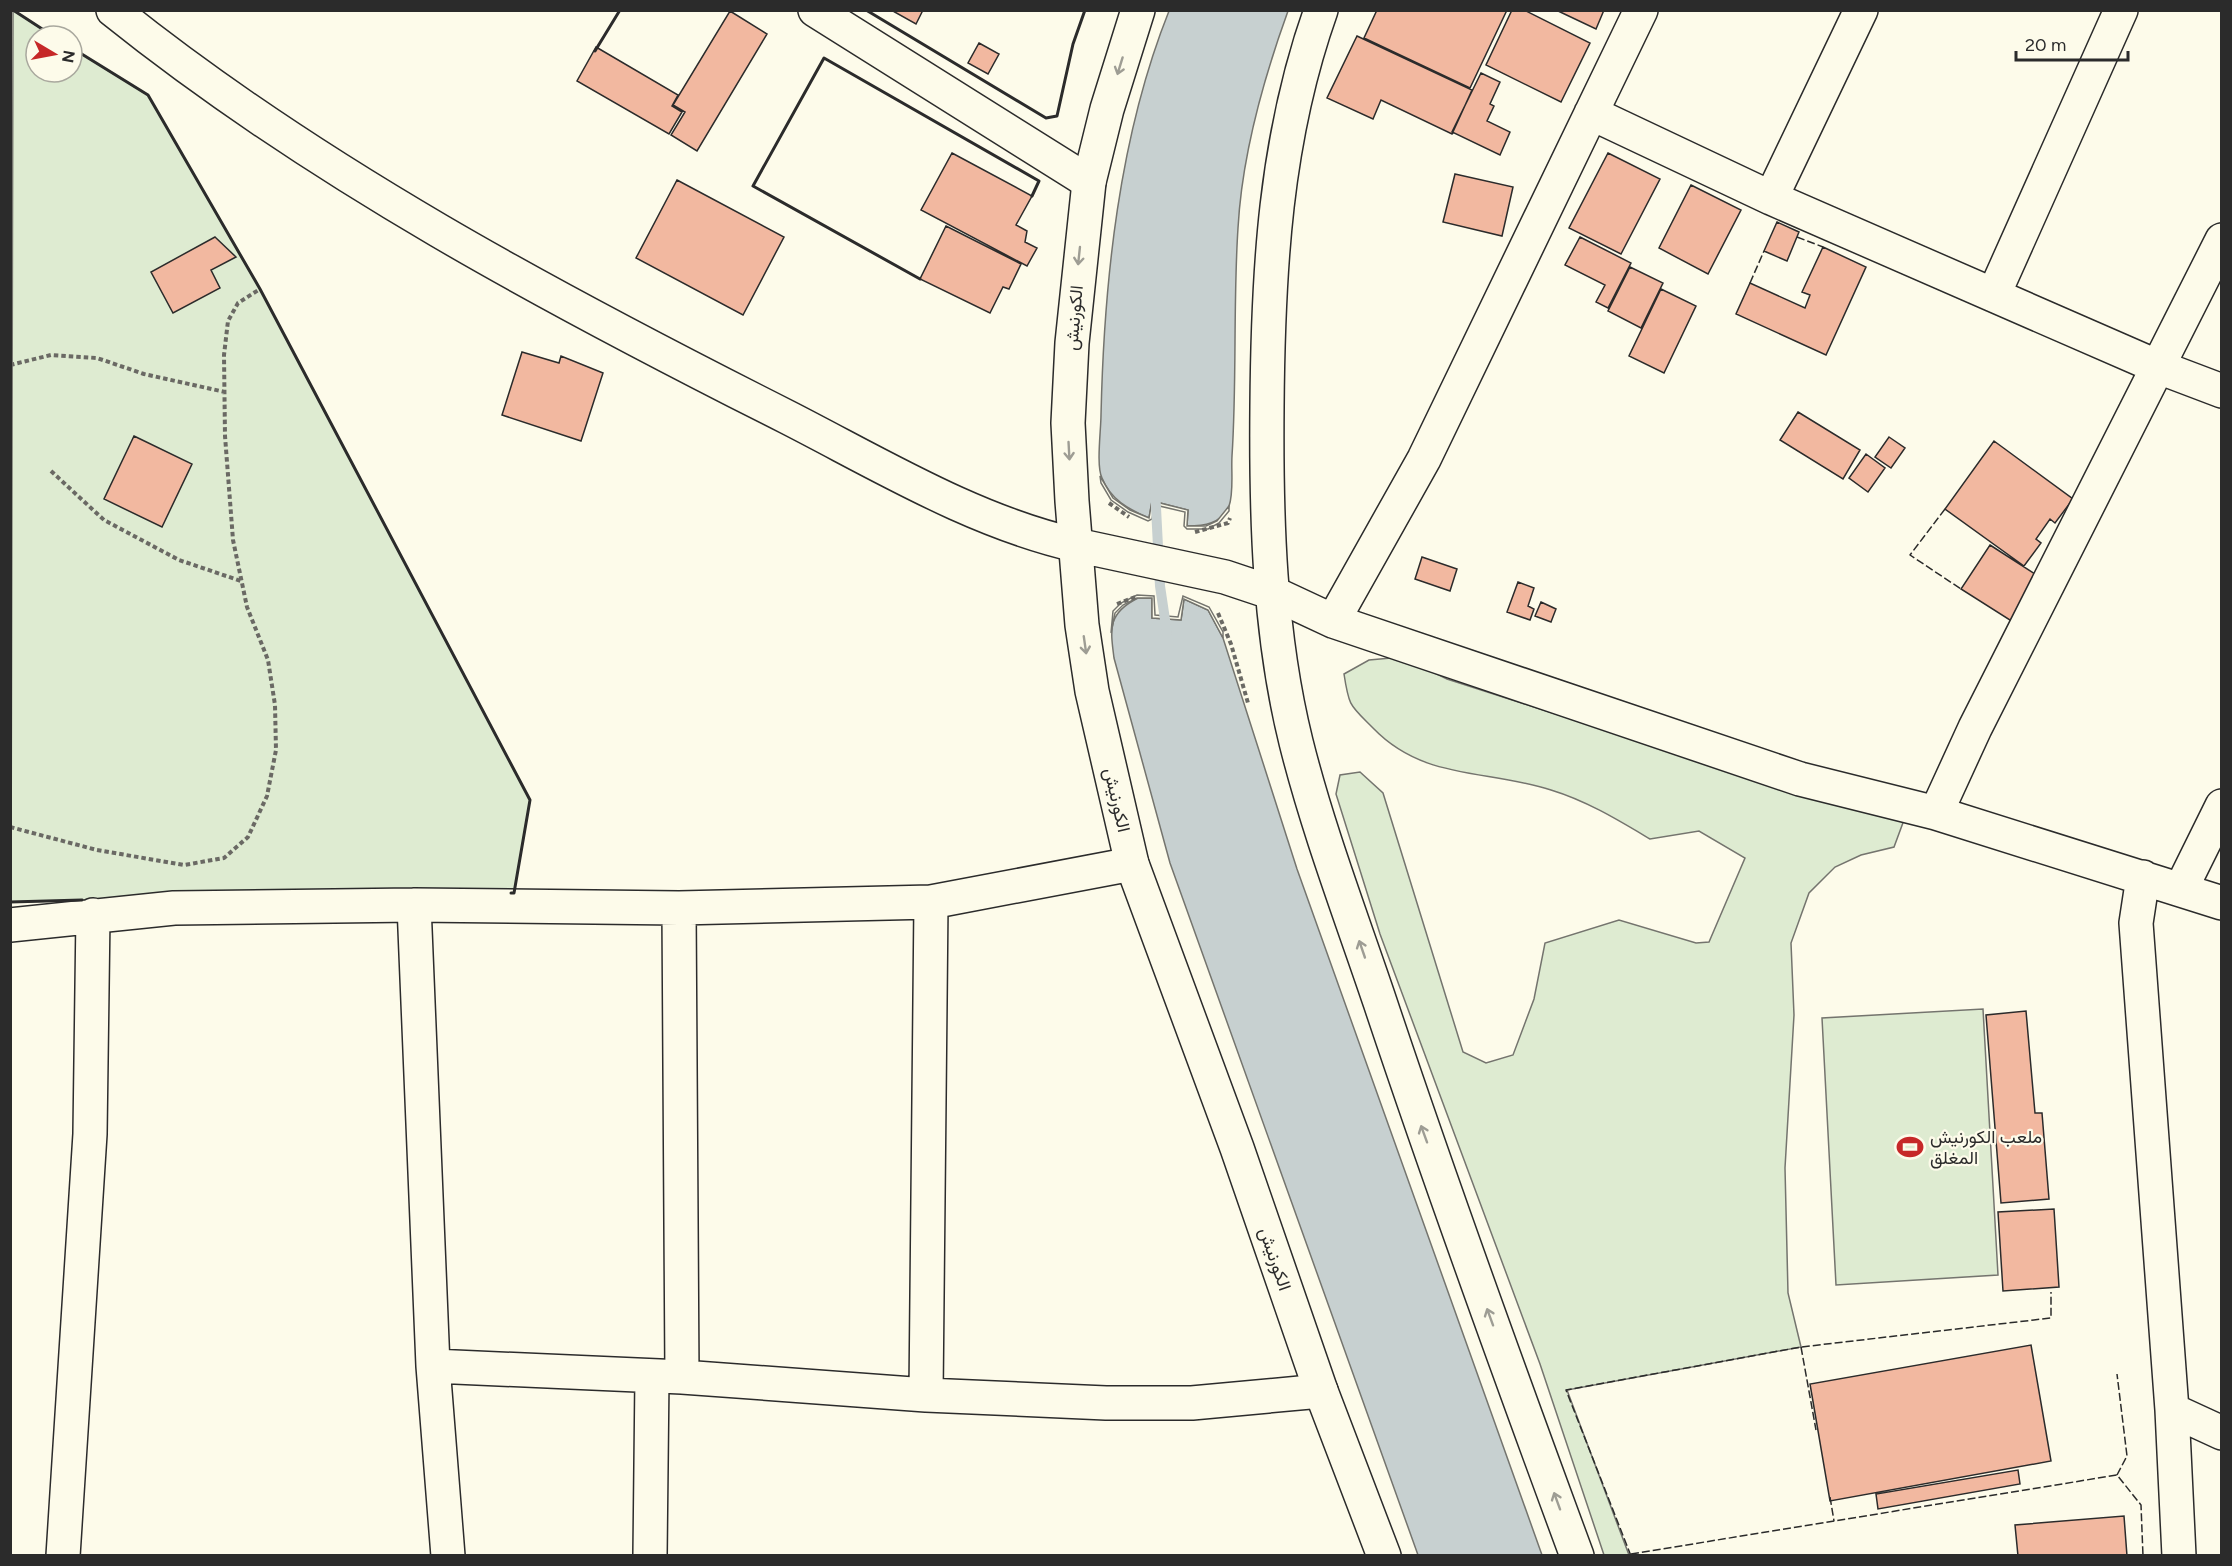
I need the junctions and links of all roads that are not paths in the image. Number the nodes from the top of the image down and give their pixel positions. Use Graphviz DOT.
graph roads {
  1 [pos="113,10"];
  2 [pos="815,10"];
  3 [pos="1138,10"];
  4 [pos="1321,10"];
  5 [pos="1641,10"];
  6 [pos="1861,10"];
  7 [pos="2121,10"];
  8 [pos="1591,113"];
  9 [pos="1089,182"];
  10 [pos="1772,198"];
  11 [pos="2222,240"];
  12 [pos="1994,294"];
  13 [pos="2156,366"];
  14 [pos="2222,391"];
  15 [pos="1091,549"];
  16 [pos="1273,593"];
  17 [pos="1333,621"];
  18 [pos="2222,806"];
  19 [pos="1936,813"];
  20 [pos="1132,864"];
  21 [pos="2143,878"];
  22 [pos="2181,889"];
  23 [pos="931,902"];
  24 [pos="2222,903"];
  25 [pos="414,905"];
  26 [pos="679,908"];
  27 [pos="93,915"];
  28 [pos="10,925"];
  29 [pos="433,1365"];
  30 [pos="667,1376"];
  31 [pos="1321,1391"];
  32 [pos="926,1395"];
  33 [pos="2222,1409"];
  34 [pos="2172,1410"];
  35 [pos="2222,1433"];
  36 [pos="63,1556"];
  37 [pos="448,1556"];
  38 [pos="650,1556"];
  39 [pos="1384,1556"];
  40 [pos="1577,1556"];
  41 [pos="2179,1556"];
  1 -- 15 [label="street"];
  2 -- 9 [label="street"];
  3 -- 9 [label="street, الكورنيش, one-way"];
  4 -- 16 [label="street"];
  5 -- 8 [label="street"];
  6 -- 10 [label="street"];
  7 -- 12 [label="street"];
  8 -- 10 [label="street"];
  8 -- 17 [label="street"];
  9 -- 15 [label="street, الكورنيش, one-way"];
  10 -- 12 [label="street"];
  11 -- 13 [label="street"];
  12 -- 13 [label="street"];
  13 -- 14 [label="street"];
  13 -- 19 [label="street"];
  15 -- 16 [label="street"];
  15 -- 20 [label="street, الكورنيش, one-way"];
  16 -- 17 [label="street"];
  40 -- 16 [label="street, one-way"];
  17 -- 19 [label="street"];
  18 -- 22 [label="street"];
  19 -- 21 [label="street"];
  20 -- 23 [label="street"];
  20 -- 31 [label="street, الكورنيش"];
  21 -- 22 [label="street"];
  21 -- 34 [label="street"];
  22 -- 24 [label="street"];
  23 -- 26 [label="street"];
  23 -- 32 [label="street"];
  25 -- 26 [label="street"];
  25 -- 27 [label="street"];
  25 -- 29 [label="street"];
  26 -- 30 [label="street"];
  27 -- 28 [label="street"];
  27 -- 36 [label="street"];
  29 -- 30 [label="street"];
  29 -- 37 [label="street"];
  30 -- 32 [label="street"];
  30 -- 38 [label="street"];
  31 -- 32 [label="street"];
  31 -- 39 [label="street, الكورنيش"];
  33 -- 34 [label="street"];
  34 -- 35 [label="street"];
  34 -- 41 [label="street"];
}
